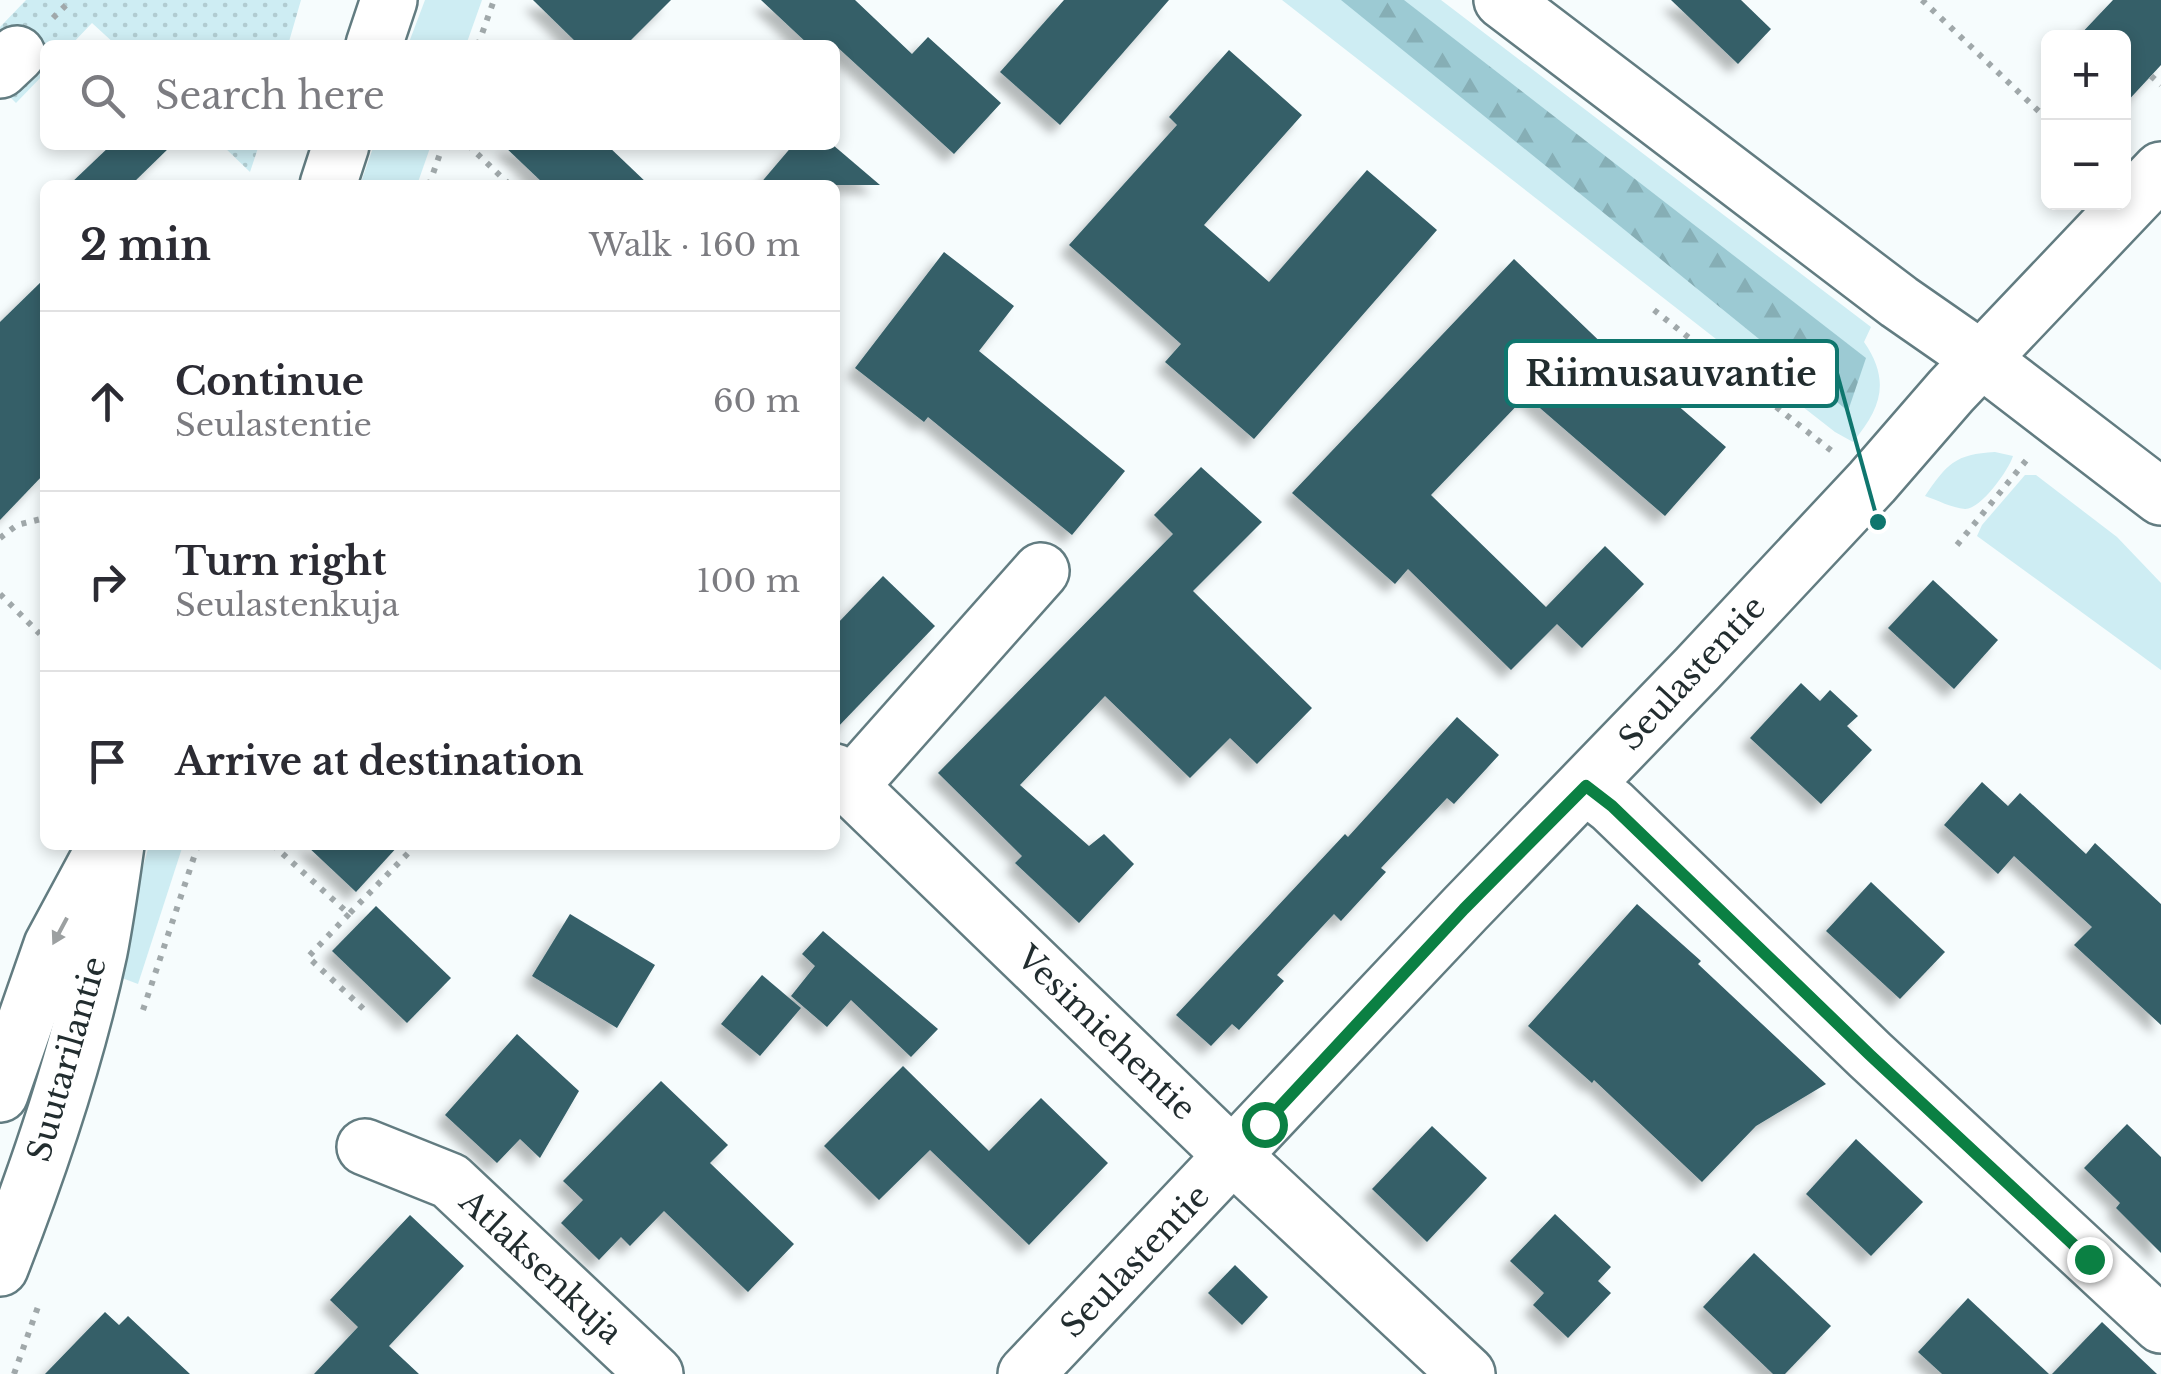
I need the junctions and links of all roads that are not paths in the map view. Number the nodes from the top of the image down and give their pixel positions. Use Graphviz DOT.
graph roads {
  1 [pos="389,0"];
  2 [pos="1502,0"];
  3 [pos="376,40"];
  4 [pos="339,150"];
  5 [pos="330,180"];
  6 [pos="2152,198"];
  7 [pos="1981,359"];
  8 [pos="2161,497"];
  9 [pos="1041,572"];
  10 [pos="843,779"];
  11 [pos="1586,786"];
  12 [pos="103,850"];
  13 [pos="115,850"];
  14 [pos="0,1094"];
  15 [pos="365,1146"];
  16 [pos="1234,1156"];
  17 [pos="0,1268"];
  18 [pos="2161,1325"];
  19 [pos="655,1374"];
  20 [pos="1026,1374"];
  21 [pos="1467,1374"];
  1 -- 3 [label="street"];
  2 -- 7 [label="street"];
  4 -- 5 [label="street"];
  6 -- 7 [label="street, Seulastentie"];
  7 -- 8 [label="street"];
  7 -- 11 [label="street, Seulastentie"];
  9 -- 10 [label="street"];
  10 -- 16 [label="street, Vesimiehentie"];
  11 -- 16 [label="street, Seulastentie"];
  11 -- 18 [label="street"];
  12 -- 14 [label="street, Suutarilantie, one-way"];
  13 -- 17 [label="street, Suutarilantie"];
  15 -- 19 [label="street, Atlaksenkuja"];
  16 -- 20 [label="street, Seulastentie"];
  16 -- 21 [label="street, Vesimiehentie"];
}
